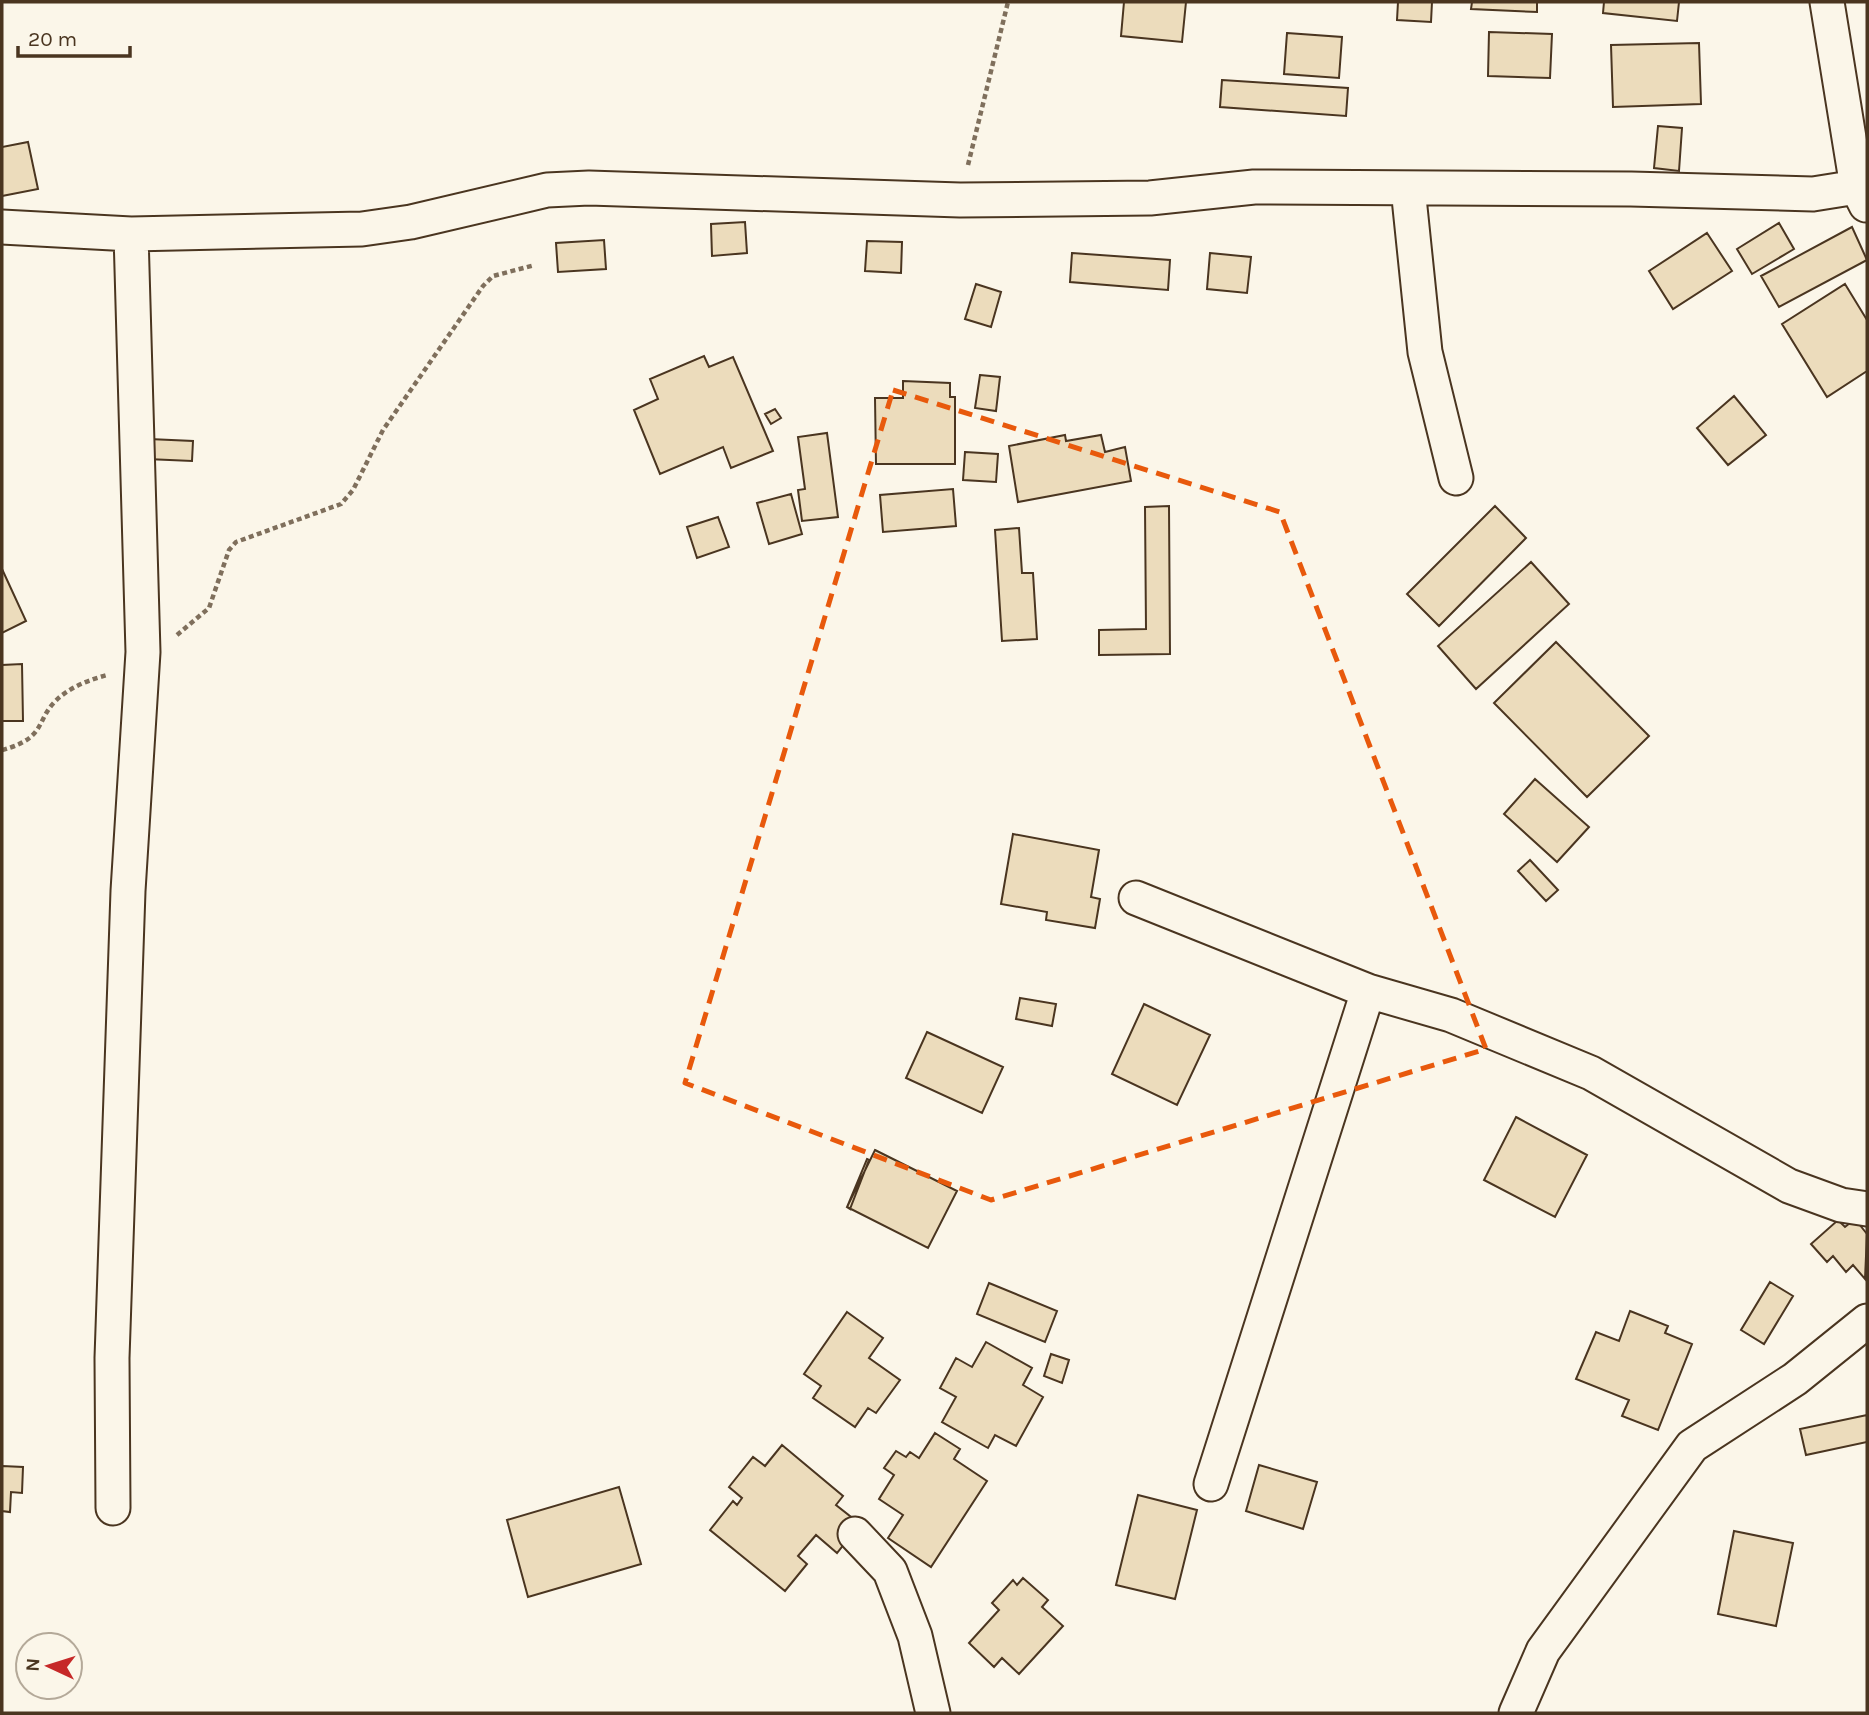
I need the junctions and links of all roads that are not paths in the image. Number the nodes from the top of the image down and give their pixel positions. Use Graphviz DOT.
graph roads {
  1 [pos="1827,2"];
  2 [pos="1408,188"];
  3 [pos="1864,192"];
  4 [pos="2,227"];
  5 [pos="131,234"];
  6 [pos="1456,478"];
  7 [pos="1136,898"];
  8 [pos="1368,991"];
  9 [pos="1867,1209"];
  10 [pos="1867,1321"];
  11 [pos="1211,1484"];
  12 [pos="113,1508"];
  13 [pos="855,1534"];
  14 [pos="933,1713"];
  15 [pos="1516,1713"];
  1 -- 3 [label="street"];
  2 -- 3 [label="street"];
  2 -- 5 [label="street"];
  2 -- 6 [label="street"];
  4 -- 5 [label="street"];
  5 -- 12 [label="street"];
  7 -- 8 [label="street"];
  8 -- 9 [label="street"];
  8 -- 11 [label="street"];
  10 -- 15 [label="street"];
  13 -- 14 [label="street"];
}
